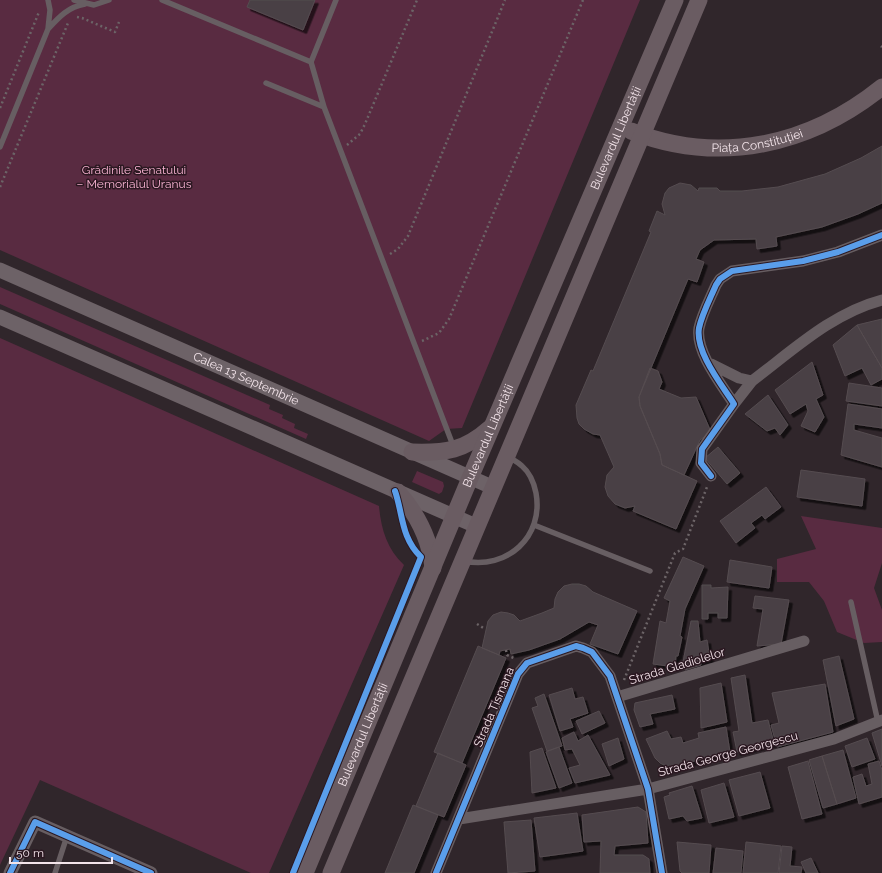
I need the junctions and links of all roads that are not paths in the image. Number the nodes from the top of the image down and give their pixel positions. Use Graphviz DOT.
graph roads {
  1 [pos="48,0"];
  2 [pos="74,0"];
  3 [pos="109,0"];
  4 [pos="162,0"];
  5 [pos="336,0"];
  6 [pos="675,0"];
  7 [pos="698,0"];
  8 [pos="86,4"];
  9 [pos="48,29"];
  10 [pos="311,62"];
  11 [pos="266,83"];
  12 [pos="882,87"];
  13 [pos="324,107"];
  14 [pos="622,127"];
  15 [pos="642,135"];
  16 [pos="0,147"];
  17 [pos="882,234"];
  18 [pos="0,270"];
  19 [pos="882,300"];
  20 [pos="0,317"];
  21 [pos="707,361"];
  22 [pos="752,381"];
  23 [pos="734,404"];
  24 [pos="492,427"];
  25 [pos="455,450"];
  26 [pos="412,452"];
  27 [pos="506,454"];
  28 [pos="711,476"];
  29 [pos="470,478"];
  30 [pos="492,487"];
  31 [pos="398,492"];
  32 [pos="454,516"];
  33 [pos="534,525"];
  34 [pos="476,526"];
  35 [pos="462,560"];
  36 [pos="433,568"];
  37 [pos="650,571"];
  38 [pos="851,602"];
  39 [pos="804,641"];
  40 [pos="617,697"];
  41 [pos="880,721"];
  42 [pos="648,789"];
  43 [pos="459,819"];
  44 [pos="67,836"];
  45 [pos="10,873"];
  46 [pos="55,873"];
  47 [pos="151,873"];
  48 [pos="305,873"];
  49 [pos="331,873"];
  50 [pos="436,873"];
  51 [pos="662,873"];
  1 -- 9 [label="lane"];
  2 -- 8 [label="lane"];
  3 -- 8 [label="lane"];
  4 -- 10 [label="lane"];
  5 -- 10 [label="lane"];
  6 -- 14 [label="main road, Bulevardul Libertății"];
  7 -- 15 [label="main road, Bulevardul Libertății"];
  8 -- 9 [label="lane"];
  9 -- 16 [label="lane"];
  10 -- 13 [label="lane"];
  11 -- 13 [label="lane"];
  12 -- 15 [label="main road, Piața Constituției"];
  13 -- 25 [label="lane"];
  14 -- 15 [label="main road, Piața Constituției"];
  14 -- 24 [label="main road, Bulevardul Libertății"];
  15 -- 27 [label="main road, Bulevardul Libertății"];
  17 -- 21 [label="street"];
  18 -- 26 [label="main road, Calea 13 Septembrie"];
  19 -- 22 [label="street"];
  20 -- 31 [label="main road"];
  21 -- 22 [label="street"];
  21 -- 23 [label="street"];
  22 -- 23 [label="street"];
  23 -- 28 [label="street"];
  24 -- 25 [label="main road"];
  24 -- 29 [label="main road, Bulevardul Libertății"];
  25 -- 26 [label="main road"];
  26 -- 29 [label="main road, Calea 13 Septembrie"];
  27 -- 30 [label="main road, Bulevardul Libertății"];
  27 -- 33 [label="lane"];
  29 -- 30 [label="main road, Calea 13 Septembrie"];
  29 -- 32 [label="main road, Bulevardul Libertății"];
  30 -- 34 [label="main road, Bulevardul Libertății"];
  31 -- 32 [label="main road"];
  31 -- 36 [label="main road"];
  32 -- 34 [label="main road"];
  32 -- 36 [label="main road, Bulevardul Libertății"];
  33 -- 35 [label="lane"];
  33 -- 37 [label="lane"];
  34 -- 35 [label="main road, Bulevardul Libertății"];
  35 -- 49 [label="main road, Bulevardul Libertății"];
  36 -- 48 [label="main road, Bulevardul Libertății"];
  38 -- 41 [label="lane"];
  39 -- 40 [label="street, Strada Gladiolelor"];
  40 -- 42 [label="street, Strada Gladiolelor"];
  40 -- 43 [label="street, Strada Tismana"];
  41 -- 42 [label="street, Strada George Georgescu"];
  42 -- 43 [label="street, Strada George Georgescu"];
  42 -- 51 [label="street, Strada Gladiolelor"];
  43 -- 50 [label="street, Strada Tismana"];
  44 -- 45 [label="street"];
  44 -- 46 [label="lane"];
  44 -- 47 [label="street"];
}
